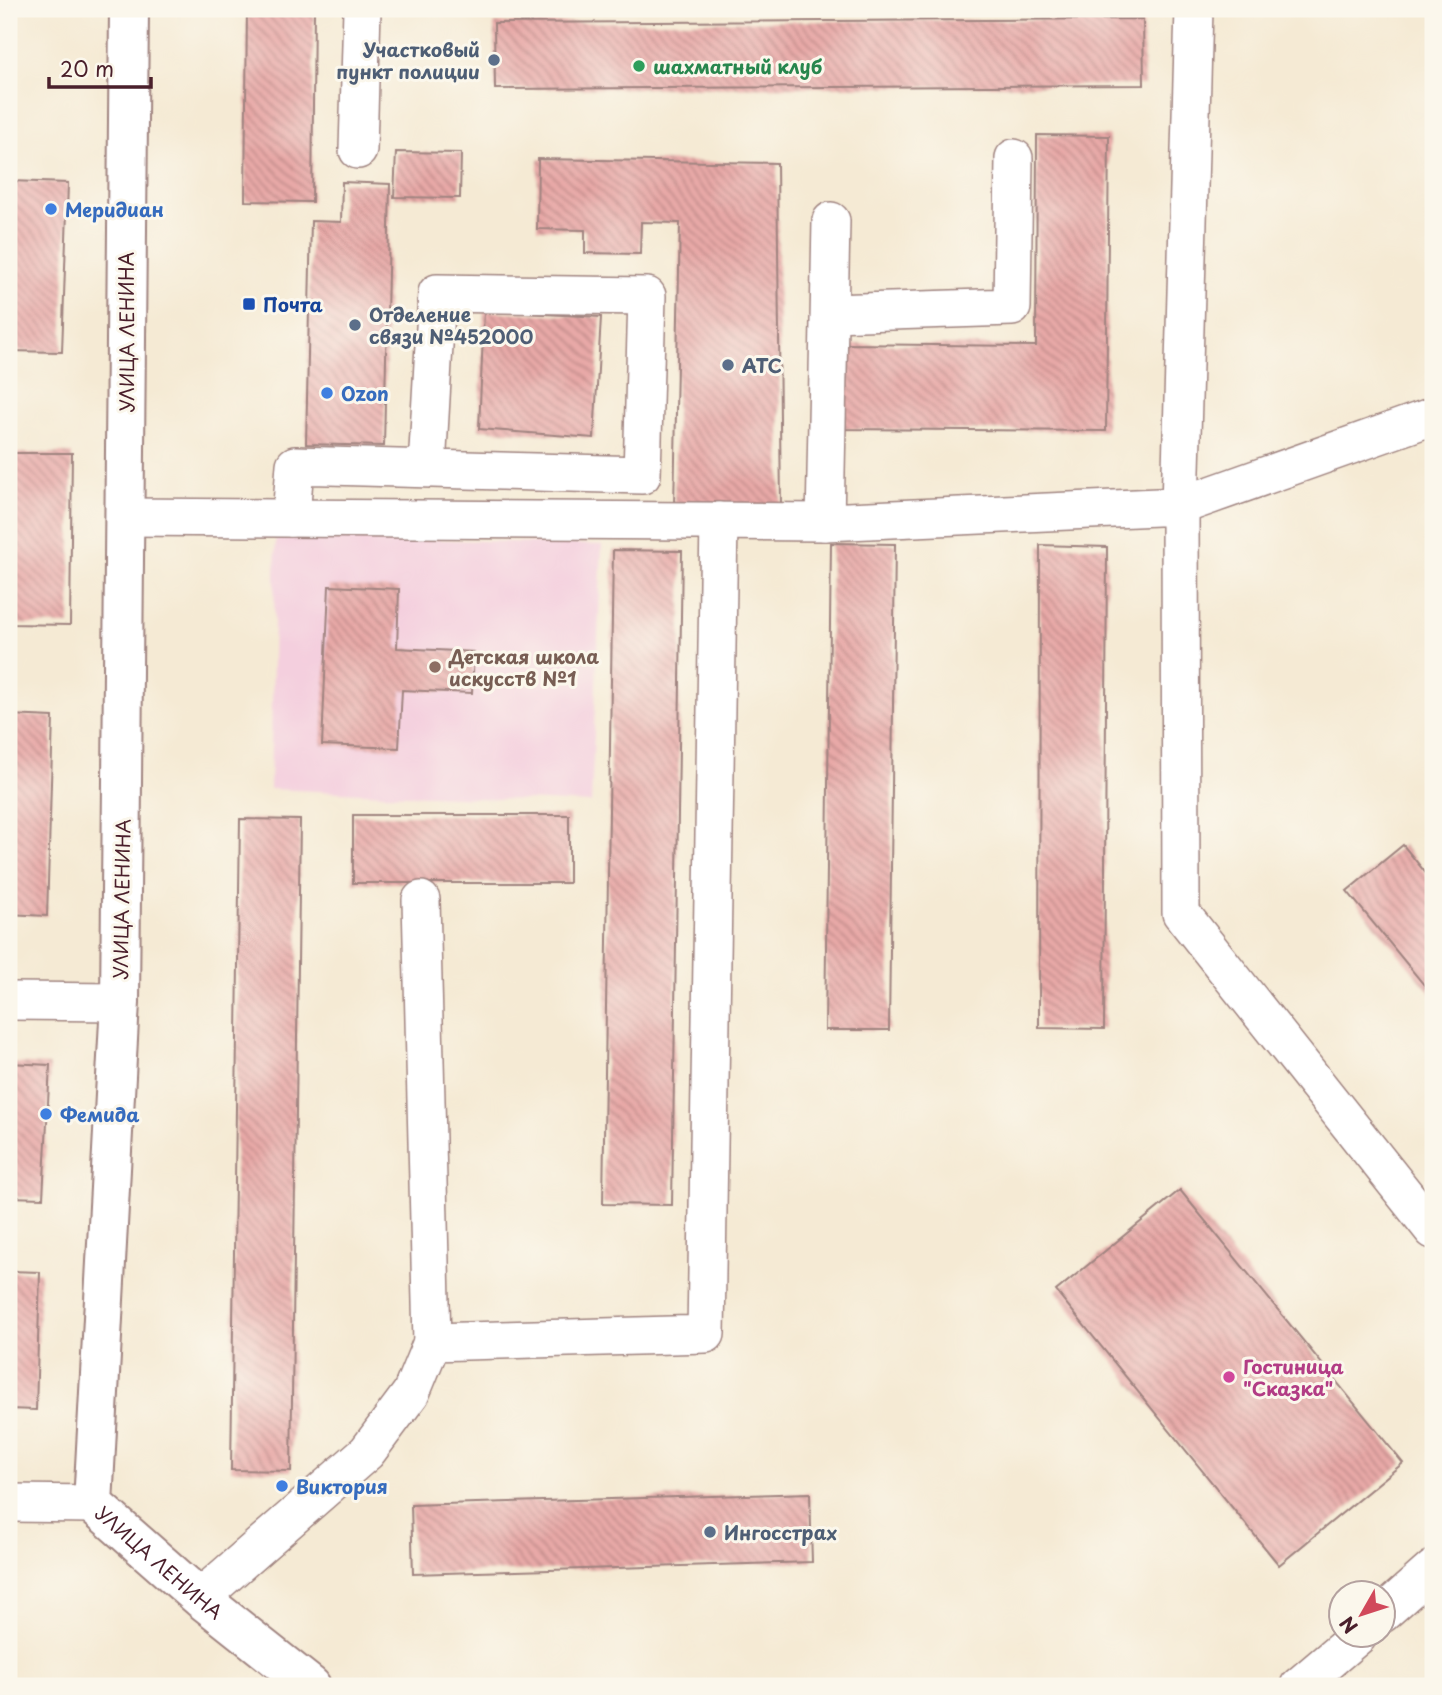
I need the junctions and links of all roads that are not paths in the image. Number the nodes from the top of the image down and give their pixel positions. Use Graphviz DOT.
graph roads {
  1 [pos="129,9"];
  2 [pos="362,9"];
  3 [pos="1194,9"];
  4 [pos="359,150"];
  5 [pos="1014,159"];
  6 [pos="831,221"];
  7 [pos="831,313"];
  8 [pos="1433,416"];
  9 [pos="427,468"];
  10 [pos="1180,506"];
  11 [pos="125,517"];
  12 [pos="291,519"];
  13 [pos="719,521"];
  14 [pos="825,522"];
  15 [pos="421,900"];
  16 [pos="9,1001"];
  17 [pos="120,1002"];
  18 [pos="1433,1230"];
  19 [pos="432,1342"];
  20 [pos="9,1503"];
  21 [pos="93,1504"];
  22 [pos="1433,1570"];
  23 [pos="200,1598"];
  24 [pos="1396,1602"];
  25 [pos="1341,1650"];
  26 [pos="311,1686"];
  27 [pos="1299,1686"];
  1 -- 11 [label="main road, УЛИЦА ЛЕНИНА"];
  2 -- 4 [label="street"];
  3 -- 10 [label="street"];
  5 -- 7 [label="street"];
  6 -- 7 [label="street"];
  7 -- 14 [label="street"];
  8 -- 10 [label="street"];
  9 -- 9 [label="street"];
  9 -- 12 [label="street"];
  10 -- 14 [label="street"];
  10 -- 18 [label="street"];
  11 -- 12 [label="street"];
  11 -- 17 [label="main road, УЛИЦА ЛЕНИНА"];
  12 -- 13 [label="street"];
  13 -- 14 [label="street"];
  13 -- 19 [label="street"];
  15 -- 19 [label="street"];
  16 -- 17 [label="street"];
  17 -- 21 [label="main road, УЛИЦА ЛЕНИНА"];
  19 -- 23 [label="street"];
  20 -- 21 [label="street"];
  21 -- 23 [label="main road, УЛИЦА ЛЕНИНА"];
  22 -- 24 [label="street"];
  23 -- 26 [label="main road, УЛИЦА ЛЕНИНА"];
  25 -- 27 [label="street"];
}
